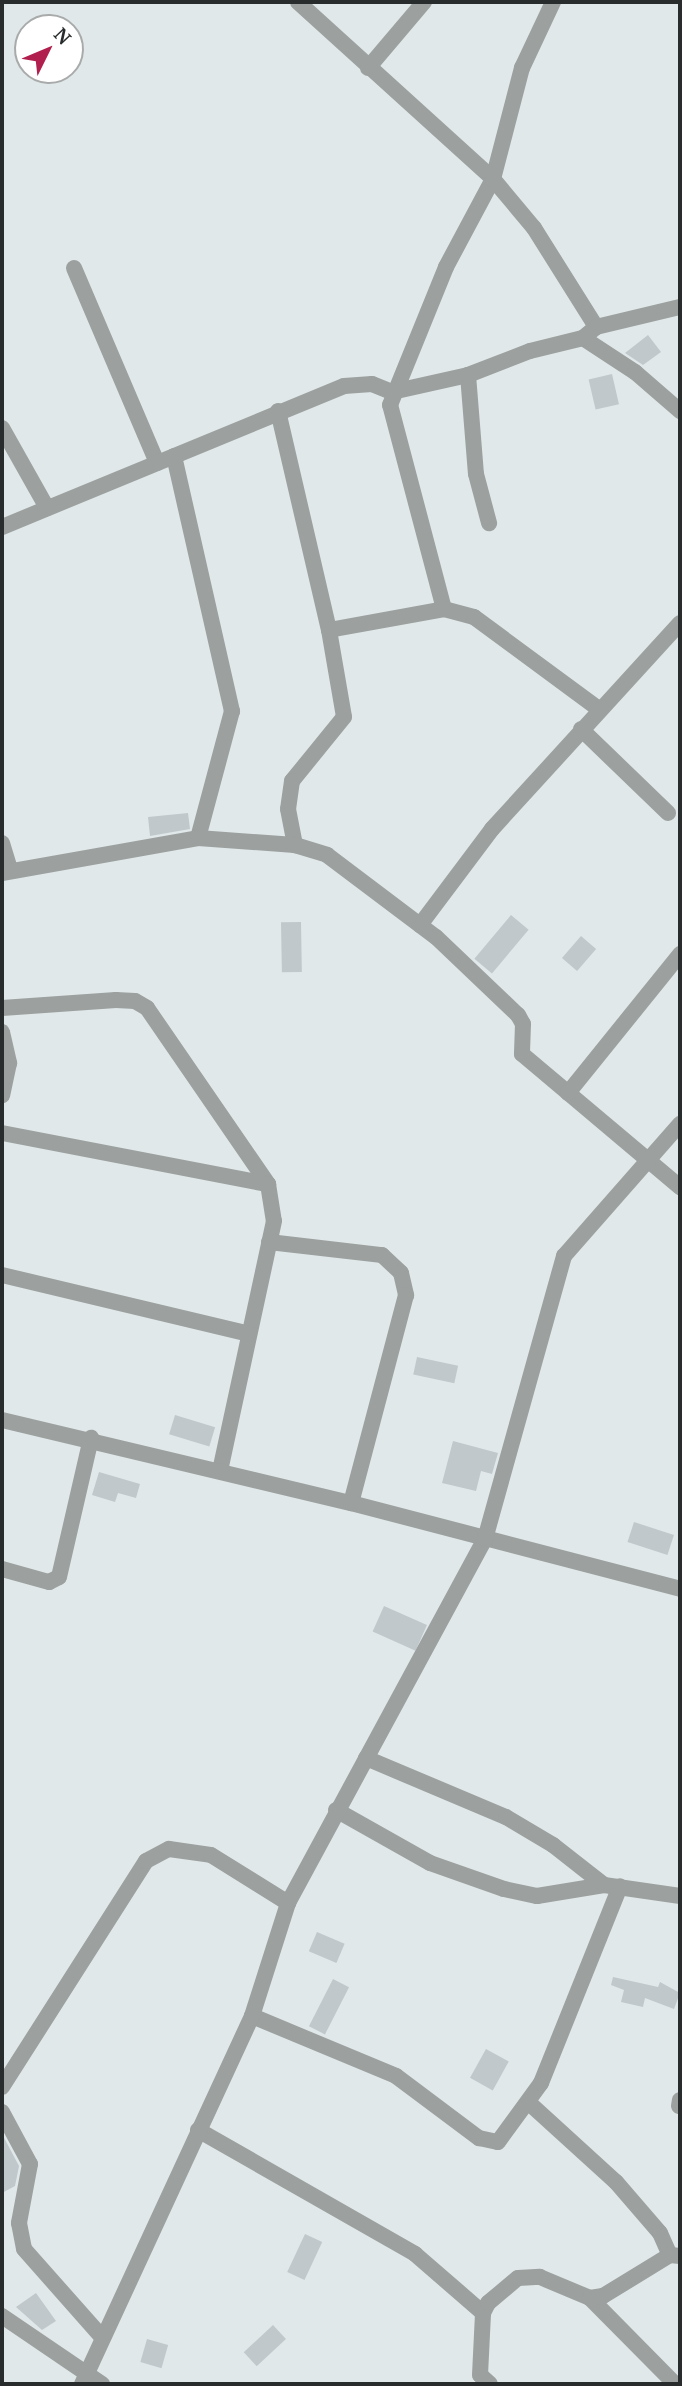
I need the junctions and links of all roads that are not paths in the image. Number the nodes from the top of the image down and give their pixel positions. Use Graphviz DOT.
graph roads {
  1 [pos="298,2"];
  2 [pos="424,2"];
  3 [pos="553,2"];
  4 [pos="368,68"];
  5 [pos="493,179"];
  6 [pos="74,268"];
  7 [pos="680,307"];
  8 [pos="596,327"];
  9 [pos="583,338"];
  10 [pos="468,375"];
  11 [pos="392,392"];
  12 [pos="278,411"];
  13 [pos="680,411"];
  14 [pos="2,428"];
  15 [pos="174,456"];
  16 [pos="157,463"];
  17 [pos="47,508"];
  18 [pos="489,523"];
  19 [pos="2,527"];
  20 [pos="444,609"];
  21 [pos="680,623"];
  22 [pos="329,630"];
  23 [pos="599,709"];
  24 [pos="581,729"];
  25 [pos="668,813"];
  26 [pos="198,838"];
  27 [pos="2,843"];
  28 [pos="295,845"];
  29 [pos="6,872"];
  30 [pos="420,925"];
  31 [pos="680,954"];
  32 [pos="2,1008"];
  33 [pos="2,1032"];
  34 [pos="568,1093"];
  35 [pos="2,1095"];
  36 [pos="680,1124"];
  37 [pos="2,1133"];
  38 [pos="649,1161"];
  39 [pos="268,1184"];
  40 [pos="680,1187"];
  41 [pos="269,1242"];
  42 [pos="2,1275"];
  43 [pos="249,1334"];
  44 [pos="2,1420"];
  45 [pos="91,1438"];
  46 [pos="220,1471"];
  47 [pos="351,1503"];
  48 [pos="485,1539"];
  49 [pos="2,1569"];
  50 [pos="680,1589"];
  51 [pos="366,1758"];
  52 [pos="336,1810"];
  53 [pos="612,1885"];
  54 [pos="680,1896"];
  55 [pos="288,1903"];
  56 [pos="251,2016"];
  57 [pos="2,2087"];
  58 [pos="528,2102"];
  59 [pos="2,2112"];
  60 [pos="198,2130"];
  61 [pos="675,2256"];
  62 [pos="590,2298"];
  63 [pos="483,2313"];
  64 [pos="2,2316"];
  65 [pos="101,2336"];
  66 [pos="83,2379"];
  67 [pos="102,2384"];
  68 [pos="490,2384"];
  69 [pos="676,2384"];
  1 -- 4 [label="street"];
  2 -- 4 [label="street"];
  3 -- 5 [label="street"];
  4 -- 5 [label="street"];
  5 -- 8 [label="street"];
  5 -- 11 [label="street"];
  6 -- 16 [label="street"];
  7 -- 8 [label="street"];
  8 -- 9 [label="street"];
  9 -- 10 [label="street"];
  9 -- 13 [label="street"];
  10 -- 11 [label="street"];
  10 -- 18 [label="street"];
  11 -- 12 [label="street"];
  11 -- 20 [label="street"];
  12 -- 15 [label="street"];
  12 -- 22 [label="street"];
  14 -- 17 [label="street"];
  15 -- 16 [label="street"];
  15 -- 26 [label="street"];
  16 -- 17 [label="street"];
  17 -- 19 [label="street"];
  20 -- 22 [label="street"];
  20 -- 23 [label="street"];
  21 -- 23 [label="street"];
  22 -- 28 [label="street"];
  23 -- 24 [label="street"];
  24 -- 25 [label="street"];
  24 -- 30 [label="street"];
  26 -- 28 [label="street"];
  26 -- 29 [label="street"];
  27 -- 29 [label="street"];
  28 -- 30 [label="street"];
  30 -- 34 [label="street"];
  31 -- 34 [label="street"];
  32 -- 39 [label="street"];
  33 -- 35 [label="street"];
  34 -- 38 [label="street"];
  36 -- 38 [label="street"];
  37 -- 39 [label="street"];
  38 -- 40 [label="street"];
  38 -- 48 [label="street"];
  39 -- 41 [label="street"];
  41 -- 43 [label="street"];
  41 -- 47 [label="street"];
  42 -- 43 [label="street"];
  43 -- 46 [label="street"];
  44 -- 45 [label="street"];
  45 -- 46 [label="street"];
  45 -- 49 [label="street"];
  46 -- 47 [label="street"];
  47 -- 48 [label="street"];
  48 -- 50 [label="street"];
  48 -- 51 [label="street"];
  51 -- 52 [label="street"];
  51 -- 53 [label="street"];
  52 -- 53 [label="street"];
  52 -- 55 [label="street"];
  53 -- 54 [label="street"];
  53 -- 58 [label="street"];
  55 -- 56 [label="street"];
  55 -- 57 [label="street"];
  56 -- 58 [label="street"];
  56 -- 60 [label="street"];
  58 -- 61 [label="street"];
  59 -- 65 [label="street"];
  60 -- 63 [label="street"];
  60 -- 65 [label="street"];
  61 -- 62 [label="street"];
  62 -- 63 [label="street"];
  62 -- 69 [label="street"];
  63 -- 68 [label="street"];
  64 -- 66 [label="street"];
  65 -- 66 [label="street"];
  66 -- 67 [label="street"];
}
